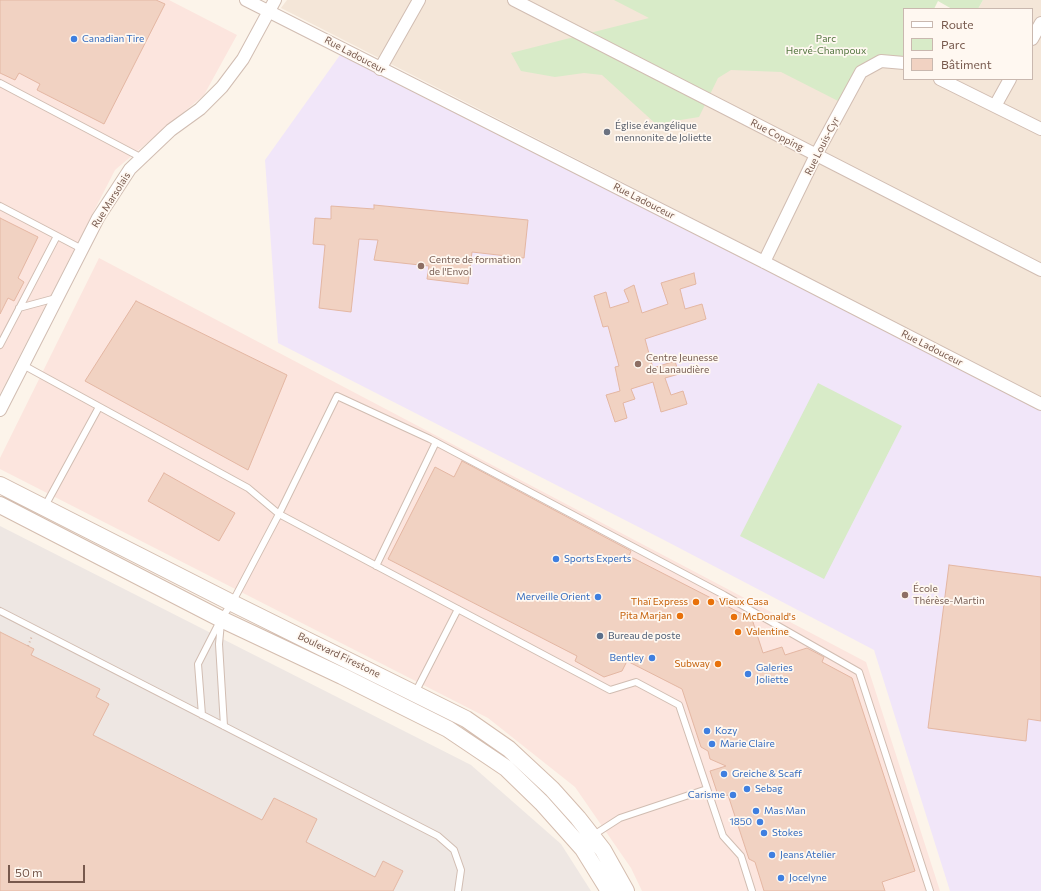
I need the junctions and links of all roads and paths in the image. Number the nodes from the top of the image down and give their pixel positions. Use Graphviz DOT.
graph roads {
  1 [pos="246,0"];
  2 [pos="275,0"];
  3 [pos="419,0"];
  4 [pos="514,0"];
  5 [pos="269,12"];
  6 [pos="1041,23"];
  7 [pos="1033,37"];
  8 [pos="903,63"];
  9 [pos="380,69"];
  10 [pos="942,80"];
  11 [pos="1009,80"];
  12 [pos="0,83"];
  13 [pos="995,106"];
  14 [pos="1041,129"];
  15 [pos="816,155"];
  16 [pos="142,158"];
  17 [pos="0,206"];
  18 [pos="57,236"];
  19 [pos="82,249"];
  20 [pos="764,262"];
  21 [pos="1041,270"];
  22 [pos="58,297"];
  23 [pos="19,308"];
  24 [pos="0,345"];
  25 [pos="23,366"];
  26 [pos="1041,404"];
  27 [pos="99,407"];
  28 [pos="0,410"];
  29 [pos="436,442"];
  30 [pos="0,485"];
  31 [pos="0,505"];
  32 [pos="44,508"];
  33 [pos="278,514"];
  34 [pos="376,566"];
  35 [pos="232,603"];
  36 [pos="458,609"];
  37 [pos="0,611"];
  38 [pos="221,619"];
  39 [pos="33,635"];
  40 [pos="28,646"];
  41 [pos="415,693"];
  42 [pos="202,715"];
  43 [pos="224,726"];
  44 [pos="707,790"];
  45 [pos="586,841"];
  46 [pos="458,891"];
  47 [pos="609,891"];
  48 [pos="626,891"];
  49 [pos="752,891"];
  50 [pos="930,891"];
  1 -- 5 [label="street, Rue Ladouceur"];
  2 -- 5 [label="street, Rue Marsolais"];
  3 -- 9 [label="street"];
  4 -- 15 [label="street, Rue Copping"];
  5 -- 9 [label="street, Rue Ladouceur"];
  5 -- 16 [label="street, Rue Marsolais"];
  6 -- 7 [label="street"];
  8 -- 15 [label="street, Rue Louis-Cyr"];
  9 -- 20 [label="street, Rue Ladouceur"];
  10 -- 13 [label="street"];
  11 -- 13 [label="street"];
  12 -- 16 [label="lane"];
  13 -- 14 [label="street"];
  15 -- 20 [label="street, Rue Louis-Cyr"];
  15 -- 21 [label="street, Rue Copping"];
  16 -- 19 [label="street, Rue Marsolais"];
  17 -- 18 [label="lane"];
  18 -- 19 [label="lane"];
  18 -- 23 [label="lane"];
  19 -- 22 [label="street, Rue Marsolais"];
  20 -- 26 [label="street, Rue Ladouceur"];
  22 -- 23 [label="lane"];
  22 -- 25 [label="street, Rue Marsolais"];
  23 -- 24 [label="lane"];
  25 -- 27 [label="lane"];
  25 -- 28 [label="street, Rue Marsolais"];
  27 -- 32 [label="lane"];
  27 -- 33 [label="lane"];
  29 -- 33 [label="lane"];
  29 -- 34 [label="lane"];
  29 -- 50 [label="lane"];
  30 -- 32 [label="main road, Boulevard Firestone"];
  31 -- 38 [label="main road, Boulevard Firestone"];
  32 -- 35 [label="main road, Boulevard Firestone"];
  33 -- 34 [label="lane"];
  33 -- 35 [label="lane"];
  34 -- 36 [label="lane"];
  35 -- 38 [label="lane"];
  35 -- 41 [label="main road, Boulevard Firestone"];
  36 -- 41 [label="lane"];
  36 -- 44 [label="lane"];
  37 -- 42 [label="lane"];
  38 -- 42 [label="lane"];
  38 -- 43 [label="lane"];
  38 -- 45 [label="main road, Boulevard Firestone"];
  39 -- 40 [label="path"];
  41 -- 45 [label="main road, Boulevard Firestone"];
  42 -- 43 [label="lane"];
  43 -- 46 [label="lane"];
  44 -- 45 [label="lane"];
  44 -- 49 [label="lane"];
  45 -- 47 [label="main road, Boulevard Firestone"];
  45 -- 48 [label="main road, Boulevard Firestone"];
}
